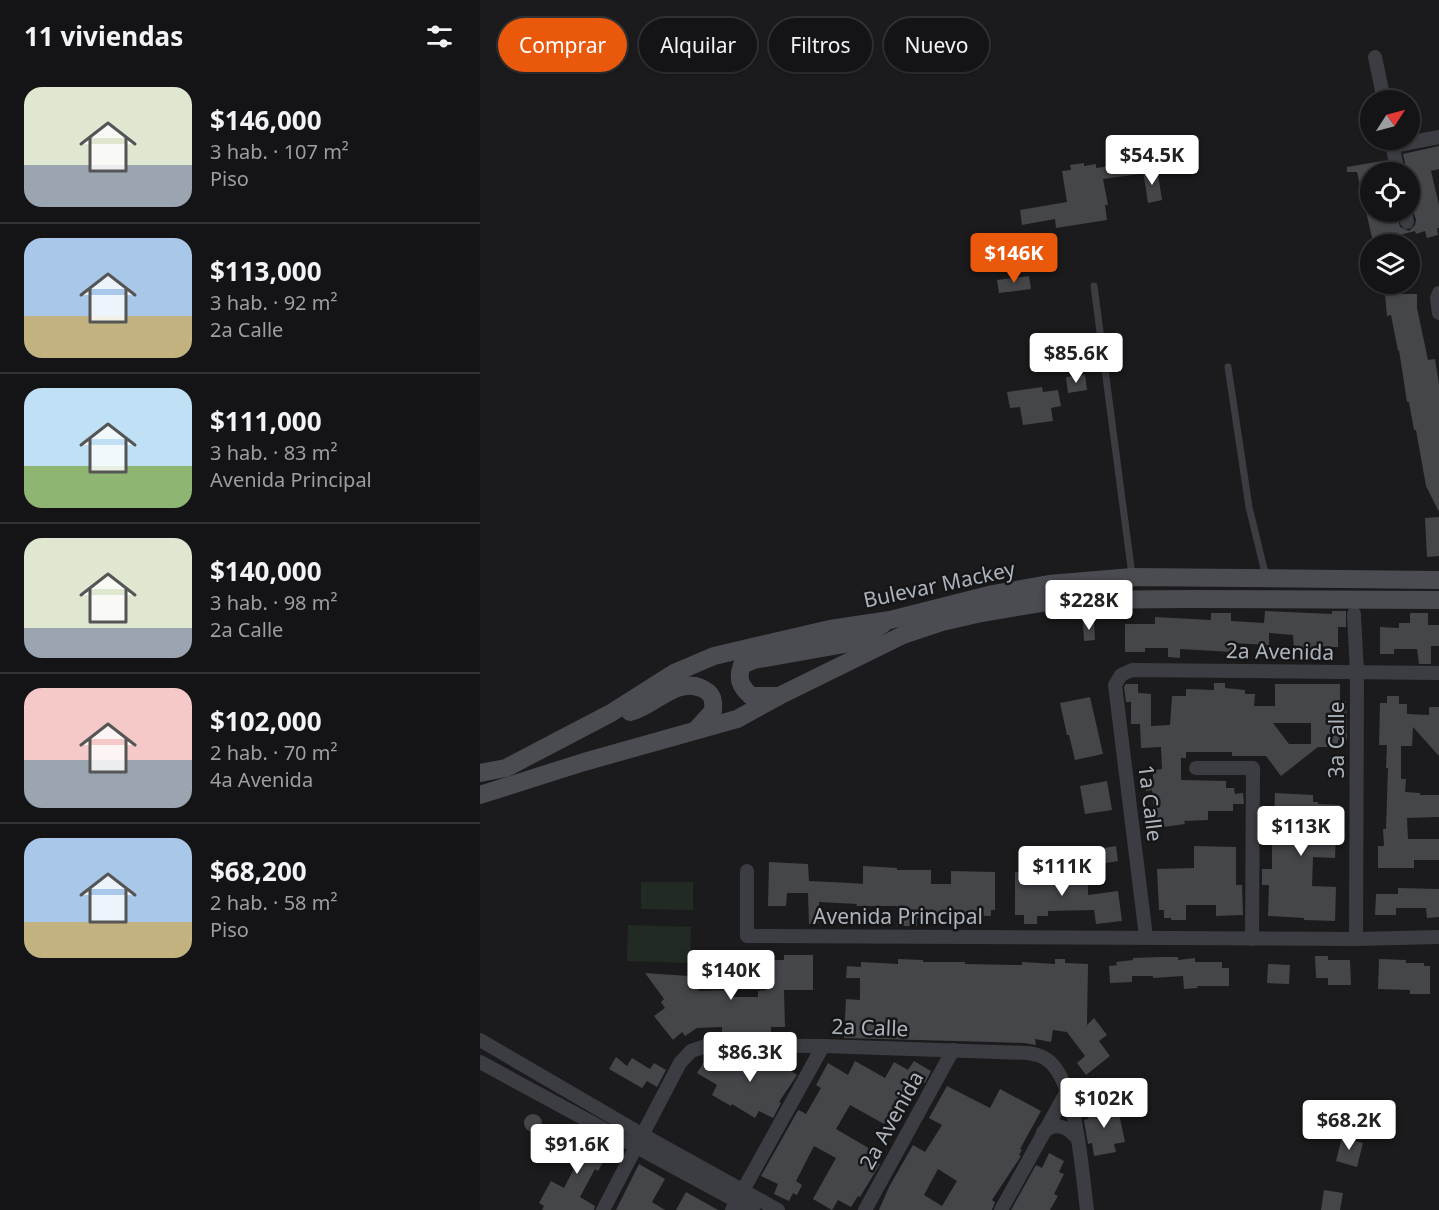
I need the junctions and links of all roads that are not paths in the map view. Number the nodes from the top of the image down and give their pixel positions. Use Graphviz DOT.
graph roads {
  1 [pos="1375,57"];
  2 [pos="1382,90"];
  3 [pos="1439,136"];
  4 [pos="1420,139"];
  5 [pos="1094,286"];
  6 [pos="1439,293"];
  7 [pos="1439,313"];
  8 [pos="1227,367"];
  9 [pos="1132,577"];
  10 [pos="1267,579"];
  11 [pos="1439,580"];
  12 [pos="1439,600"];
  13 [pos="1354,614"];
  14 [pos="890,620"];
  15 [pos="1439,672"];
  16 [pos="1357,673"];
  17 [pos="1121,675"];
  18 [pos="779,696"];
  19 [pos="611,712"];
  20 [pos="696,730"];
  21 [pos="1196,768"];
  22 [pos="480,773"];
  23 [pos="480,795"];
  24 [pos="747,871"];
  25 [pos="1146,937"];
  26 [pos="1439,937"];
  27 [pos="1252,939"];
  28 [pos="1356,939"];
  29 [pos="480,1040"];
  30 [pos="823,1046"];
  31 [pos="953,1050"];
  32 [pos="480,1062"];
  33 [pos="1067,1091"];
  34 [pos="1043,1132"];
  35 [pos="1077,1138"];
  36 [pos="640,1140"];
  37 [pos="738,1201"];
  38 [pos="603,1210"];
  39 [pos="753,1210"];
  40 [pos="778,1210"];
  41 [pos="865,1210"];
  42 [pos="1001,1210"];
  43 [pos="1087,1210"];
  1 -- 2 [label="street"];
  3 -- 4 [label="street"];
  5 -- 9 [label="lane"];
  6 -- 7 [label="street"];
  8 -- 10 [label="lane"];
  9 -- 10 [label="main road, Bulevar Mackey"];
  9 -- 14 [label="main road, Bulevar Mackey"];
  10 -- 11 [label="main road, Bulevar Mackey"];
  12 -- 18 [label="main road, Bulevar Mackey"];
  13 -- 16 [label="street, 3a Calle"];
  14 -- 18 [label="main road"];
  14 -- 19 [label="main road, Bulevar Mackey"];
  15 -- 16 [label="street, 2a Avenida"];
  16 -- 17 [label="street, 2a Avenida"];
  16 -- 28 [label="street, 3a Calle"];
  17 -- 25 [label="street, 1a Calle"];
  18 -- 20 [label="main road, Bulevar Mackey"];
  19 -- 20 [label="main road"];
  19 -- 22 [label="main road, Bulevar Mackey"];
  20 -- 23 [label="main road, Bulevar Mackey"];
  21 -- 27 [label="street"];
  24 -- 25 [label="street, Avenida Principal"];
  25 -- 27 [label="street, Avenida Principal"];
  26 -- 28 [label="street, Avenida Principal"];
  27 -- 28 [label="street, Avenida Principal"];
  29 -- 36 [label="street"];
  30 -- 31 [label="street, 2a Calle"];
  30 -- 36 [label="street, 2a Calle"];
  30 -- 37 [label="street"];
  31 -- 33 [label="street, 2a Calle"];
  31 -- 41 [label="street, 2a Avenida"];
  32 -- 36 [label="street"];
  33 -- 34 [label="street"];
  33 -- 35 [label="street"];
  34 -- 35 [label="street"];
  34 -- 42 [label="street"];
  35 -- 43 [label="street"];
  36 -- 37 [label="street"];
  36 -- 38 [label="street"];
  37 -- 39 [label="street"];
  37 -- 40 [label="street"];
}
